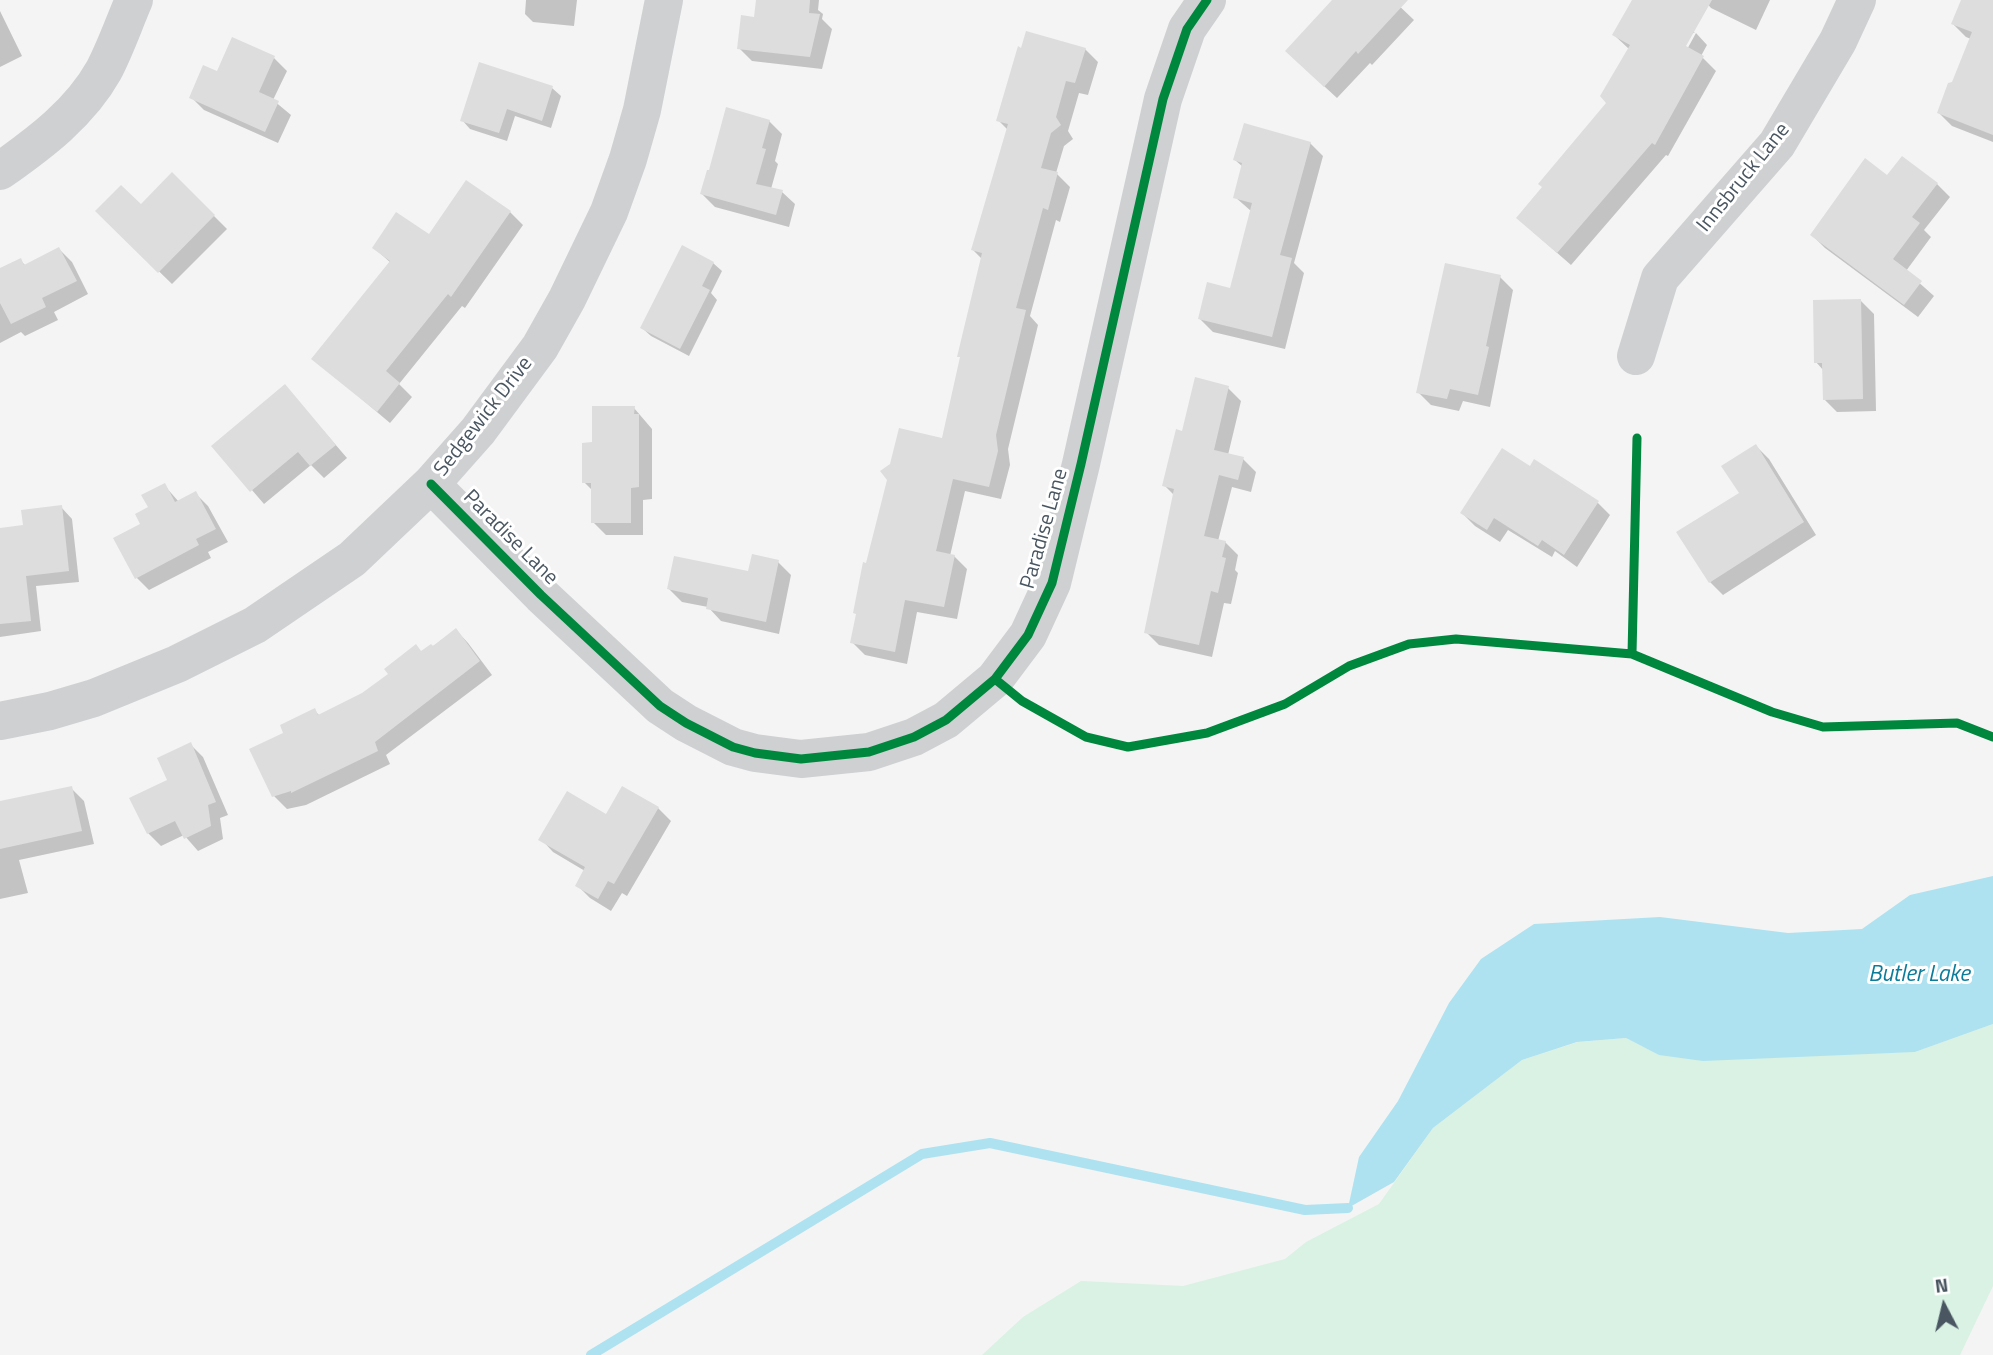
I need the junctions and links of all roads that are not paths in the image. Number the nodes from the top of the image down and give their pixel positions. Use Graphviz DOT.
graph roads {
  1 [pos="134,0"];
  2 [pos="664,0"];
  3 [pos="1207,0"];
  4 [pos="1857,0"];
  5 [pos="0,171"];
  6 [pos="1636,356"];
  7 [pos="431,484"];
  8 [pos="0,721"];
  1 -- 5 [label="street"];
  2 -- 7 [label="street, Sedgewick Drive"];
  3 -- 7 [label="street, Paradise Lane"];
  4 -- 6 [label="street, Innsbruck Lane"];
  7 -- 8 [label="street, Sedgewick Drive"];
}
